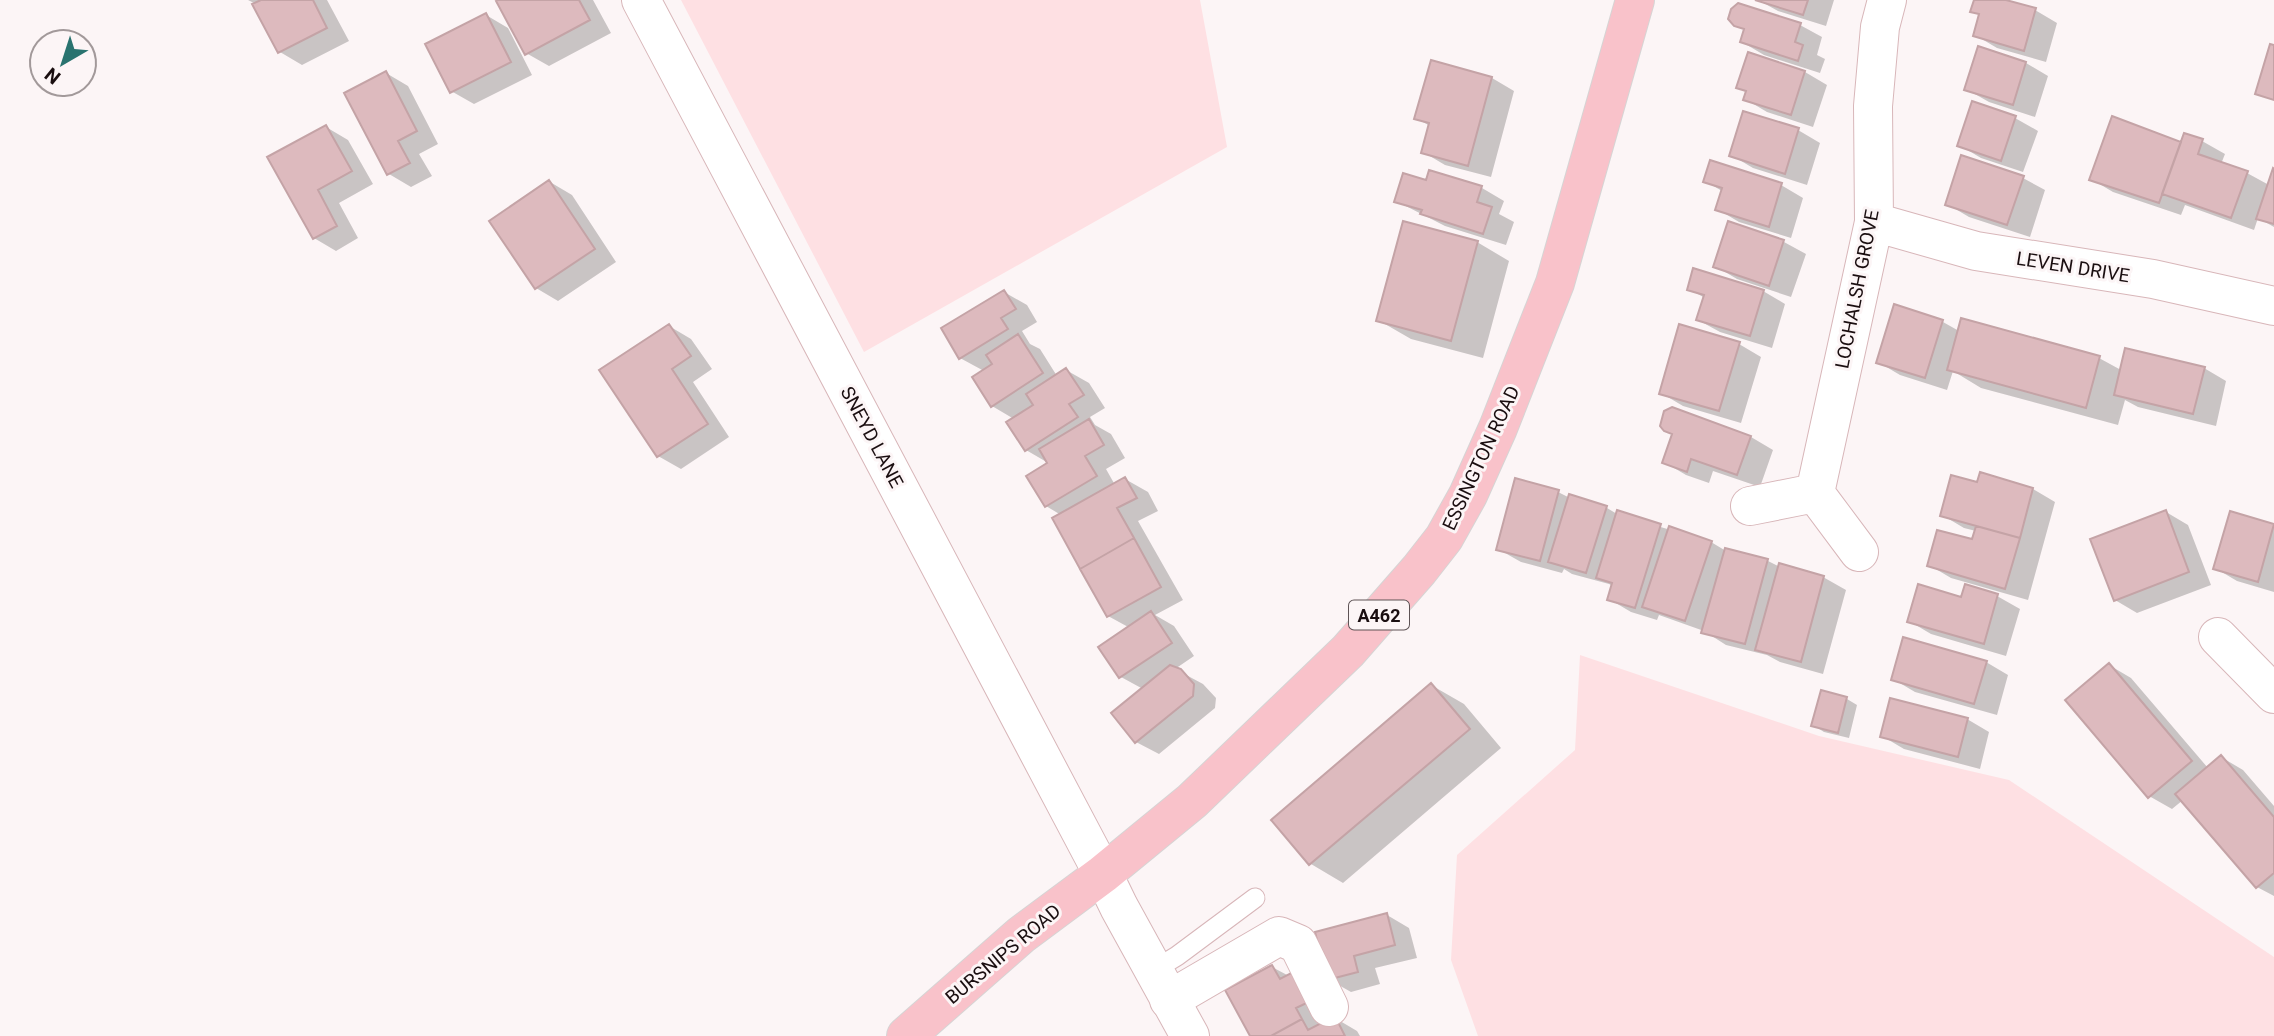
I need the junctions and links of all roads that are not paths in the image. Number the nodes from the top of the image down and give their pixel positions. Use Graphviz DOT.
graph roads {
  1 [pos="641,0"];
  2 [pos="1635,0"];
  3 [pos="1887,0"];
  4 [pos="1874,222"];
  5 [pos="2274,306"];
  6 [pos="1815,493"];
  7 [pos="1750,506"];
  8 [pos="1858,552"];
  9 [pos="2218,637"];
  10 [pos="2274,694"];
  11 [pos="1103,874"];
  12 [pos="1255,898"];
  13 [pos="1162,985"];
  14 [pos="1329,1007"];
  15 [pos="906,1036"];
  16 [pos="1190,1036"];
  1 -- 11 [label="street, SNEYD LANE"];
  2 -- 11 [label="main road, ESSINGTON ROAD / A462"];
  3 -- 4 [label="street, LOCHALSH GROVE"];
  4 -- 5 [label="street, LEVEN DRIVE"];
  4 -- 6 [label="street, LOCHALSH GROVE"];
  6 -- 7 [label="street"];
  6 -- 8 [label="street"];
  9 -- 10 [label="street"];
  11 -- 13 [label="street, SNEYD LANE"];
  11 -- 15 [label="main road, BURSNIPS ROAD / A462"];
  12 -- 13 [label="lane"];
  13 -- 14 [label="street"];
  13 -- 16 [label="street, SNEYD LANE"];
}
